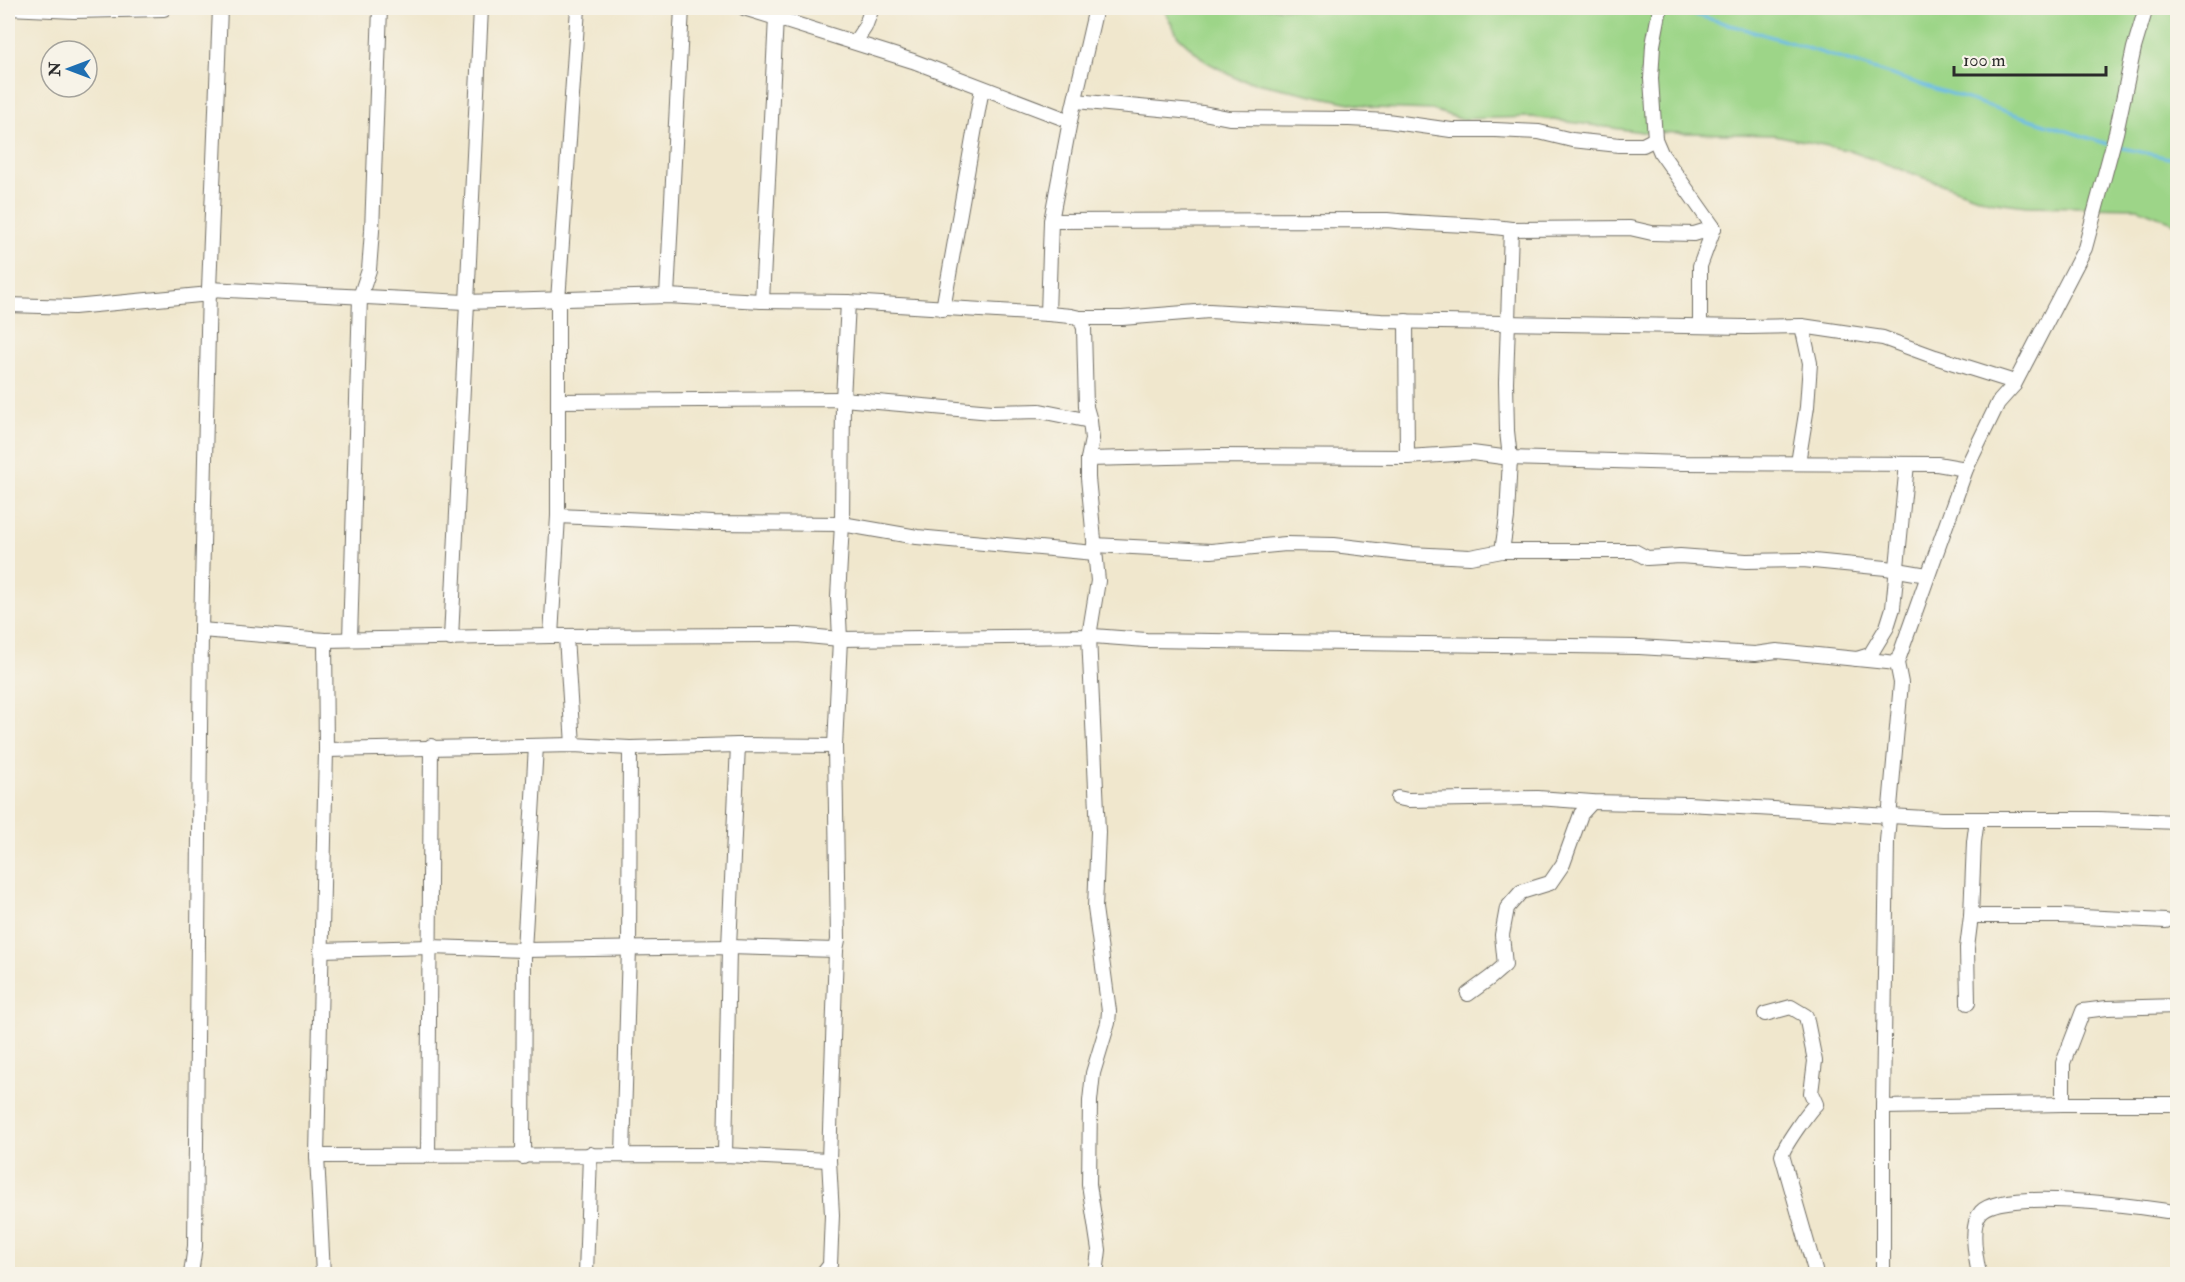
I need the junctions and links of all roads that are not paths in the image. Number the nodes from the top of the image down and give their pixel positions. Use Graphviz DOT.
graph roads {
  1 [pos="8,8"];
  2 [pos="220,8"];
  3 [pos="380,8"];
  4 [pos="481,8"];
  5 [pos="578,8"];
  6 [pos="682,8"];
  7 [pos="744,8"];
  8 [pos="872,8"];
  9 [pos="1096,8"];
  10 [pos="1660,8"];
  11 [pos="2146,8"];
  12 [pos="164,9"];
  13 [pos="774,13"];
  14 [pos="855,42"];
  15 [pos="982,88"];
  16 [pos="1076,101"];
  17 [pos="1070,121"];
  18 [pos="1655,139"];
  19 [pos="1051,221"];
  20 [pos="1714,228"];
  21 [pos="1511,229"];
  22 [pos="210,292"];
  23 [pos="667,296"];
  24 [pos="360,297"];
  25 [pos="558,301"];
  26 [pos="762,301"];
  27 [pos="465,302"];
  28 [pos="848,302"];
  29 [pos="8,305"];
  30 [pos="943,309"];
  31 [pos="1048,314"];
  32 [pos="1080,318"];
  33 [pos="1406,321"];
  34 [pos="1508,322"];
  35 [pos="1700,326"];
  36 [pos="1802,326"];
  37 [pos="2014,385"];
  38 [pos="843,399"];
  39 [pos="558,400"];
  40 [pos="1090,421"];
  41 [pos="1407,457"];
  42 [pos="1088,459"];
  43 [pos="1510,459"];
  44 [pos="1798,463"];
  45 [pos="1906,464"];
  46 [pos="1966,469"];
  47 [pos="558,516"];
  48 [pos="842,524"];
  49 [pos="1095,549"];
  50 [pos="1502,551"];
  51 [pos="1897,571"];
  52 [pos="1927,575"];
  53 [pos="201,630"];
  54 [pos="551,636"];
  55 [pos="1089,636"];
  56 [pos="566,637"];
  57 [pos="350,639"];
  58 [pos="451,639"];
  59 [pos="840,639"];
  60 [pos="325,640"];
  61 [pos="1855,659"];
  62 [pos="1898,663"];
  63 [pos="573,745"];
  64 [pos="738,745"];
  65 [pos="431,746"];
  66 [pos="536,746"];
  67 [pos="836,746"];
  68 [pos="630,748"];
  69 [pos="326,750"];
  70 [pos="1398,798"];
  71 [pos="1592,802"];
  72 [pos="1890,817"];
  73 [pos="1977,819"];
  74 [pos="2178,822"];
  75 [pos="1971,916"];
  76 [pos="2166,921"];
  77 [pos="430,947"];
  78 [pos="729,947"];
  79 [pos="629,948"];
  80 [pos="524,950"];
  81 [pos="836,950"];
  82 [pos="321,951"];
  83 [pos="1468,994"];
  84 [pos="1968,1003"];
  85 [pos="2178,1006"];
  86 [pos="1765,1014"];
  87 [pos="2063,1104"];
  88 [pos="2178,1104"];
  89 [pos="1882,1107"];
  90 [pos="590,1154"];
  91 [pos="428,1155"];
  92 [pos="623,1155"];
  93 [pos="725,1155"];
  94 [pos="317,1156"];
  95 [pos="523,1157"];
  96 [pos="829,1160"];
  97 [pos="2167,1211"];
  98 [pos="191,1275"];
  99 [pos="323,1275"];
  100 [pos="586,1275"];
  101 [pos="823,1275"];
  102 [pos="1096,1275"];
  103 [pos="1816,1275"];
  104 [pos="1883,1275"];
  105 [pos="1979,1275"];
  1 -- 12 [label="street"];
  2 -- 22 [label="street"];
  3 -- 24 [label="street"];
  4 -- 27 [label="street"];
  5 -- 25 [label="street"];
  6 -- 23 [label="street"];
  7 -- 13 [label="street"];
  8 -- 14 [label="street"];
  9 -- 16 [label="street"];
  10 -- 18 [label="street"];
  11 -- 37 [label="street"];
  13 -- 14 [label="street"];
  13 -- 26 [label="street"];
  14 -- 15 [label="street"];
  15 -- 17 [label="street"];
  15 -- 30 [label="street"];
  16 -- 17 [label="street"];
  16 -- 18 [label="street"];
  17 -- 19 [label="street"];
  18 -- 20 [label="street"];
  19 -- 21 [label="street"];
  19 -- 31 [label="street"];
  20 -- 21 [label="street"];
  20 -- 35 [label="street"];
  21 -- 34 [label="street"];
  22 -- 24 [label="street"];
  22 -- 29 [label="street"];
  22 -- 53 [label="street"];
  23 -- 25 [label="street"];
  23 -- 26 [label="street"];
  24 -- 27 [label="street"];
  24 -- 57 [label="street"];
  25 -- 27 [label="street"];
  25 -- 39 [label="street"];
  26 -- 28 [label="street"];
  27 -- 58 [label="street"];
  28 -- 30 [label="street"];
  28 -- 38 [label="street"];
  30 -- 31 [label="street"];
  31 -- 32 [label="street"];
  32 -- 33 [label="street"];
  32 -- 40 [label="street"];
  33 -- 34 [label="street"];
  33 -- 41 [label="street"];
  34 -- 35 [label="street"];
  34 -- 43 [label="street"];
  35 -- 36 [label="street"];
  36 -- 37 [label="street"];
  36 -- 44 [label="street"];
  37 -- 46 [label="street"];
  38 -- 39 [label="street"];
  38 -- 40 [label="street"];
  38 -- 48 [label="street"];
  39 -- 47 [label="street"];
  40 -- 42 [label="street"];
  41 -- 42 [label="street"];
  41 -- 43 [label="street"];
  42 -- 49 [label="street"];
  43 -- 44 [label="street"];
  43 -- 50 [label="street"];
  44 -- 45 [label="street"];
  45 -- 46 [label="street"];
  45 -- 51 [label="street"];
  46 -- 52 [label="street"];
  47 -- 48 [label="street"];
  47 -- 54 [label="street"];
  48 -- 49 [label="street"];
  48 -- 59 [label="street"];
  49 -- 50 [label="street"];
  49 -- 55 [label="street"];
  50 -- 51 [label="street"];
  51 -- 52 [label="street"];
  51 -- 61 [label="street"];
  52 -- 62 [label="street"];
  53 -- 60 [label="street"];
  53 -- 98 [label="street"];
  54 -- 56 [label="street"];
  54 -- 58 [label="street"];
  55 -- 59 [label="street"];
  55 -- 61 [label="street"];
  55 -- 102 [label="street"];
  56 -- 59 [label="street"];
  56 -- 63 [label="street"];
  57 -- 58 [label="street"];
  57 -- 60 [label="street"];
  59 -- 67 [label="street"];
  60 -- 69 [label="street"];
  61 -- 62 [label="street"];
  62 -- 72 [label="street"];
  63 -- 66 [label="street"];
  63 -- 68 [label="street"];
  64 -- 67 [label="street"];
  64 -- 68 [label="street"];
  64 -- 78 [label="street"];
  65 -- 66 [label="street"];
  65 -- 69 [label="street"];
  65 -- 77 [label="street"];
  66 -- 80 [label="street"];
  67 -- 81 [label="street"];
  68 -- 79 [label="street"];
  69 -- 82 [label="street"];
  70 -- 71 [label="street"];
  71 -- 72 [label="street"];
  71 -- 83 [label="street"];
  72 -- 73 [label="street"];
  72 -- 89 [label="street"];
  73 -- 74 [label="street"];
  73 -- 75 [label="street"];
  75 -- 76 [label="street"];
  75 -- 84 [label="street"];
  77 -- 80 [label="street"];
  77 -- 82 [label="street"];
  77 -- 91 [label="street"];
  78 -- 79 [label="street"];
  78 -- 81 [label="street"];
  78 -- 93 [label="street"];
  79 -- 80 [label="street"];
  79 -- 92 [label="street"];
  80 -- 95 [label="street"];
  81 -- 96 [label="street"];
  82 -- 94 [label="street"];
  85 -- 87 [label="street"];
  86 -- 103 [label="street"];
  87 -- 88 [label="street"];
  87 -- 89 [label="street"];
  89 -- 104 [label="street"];
  90 -- 92 [label="street"];
  90 -- 95 [label="street"];
  90 -- 100 [label="street"];
  91 -- 94 [label="street"];
  91 -- 95 [label="street"];
  92 -- 93 [label="street"];
  93 -- 96 [label="street"];
  94 -- 99 [label="street"];
  96 -- 101 [label="street"];
  97 -- 105 [label="street"];
}
